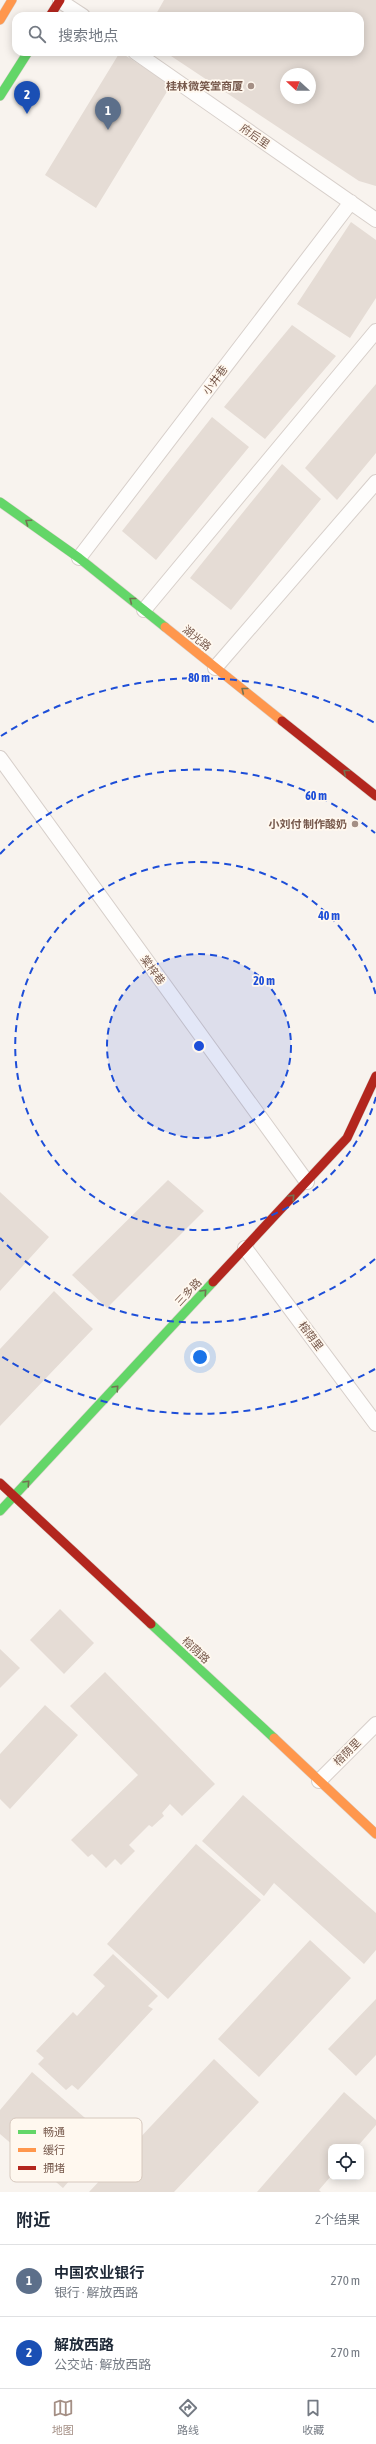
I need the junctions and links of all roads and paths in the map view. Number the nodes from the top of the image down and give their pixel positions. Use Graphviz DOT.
graph roads {
  1 [pos="12,0"];
  2 [pos="60,0"];
  3 [pos="52,12"];
  4 [pos="77,12"];
  5 [pos="0,20"];
  6 [pos="25,56"];
  7 [pos="141,56"];
  8 [pos="0,96"];
  9 [pos="351,202"];
  10 [pos="376,220"];
  11 [pos="376,331"];
  12 [pos="376,482"];
  13 [pos="0,502"];
  14 [pos="79,558"];
  15 [pos="144,610"];
  16 [pos="215,668"];
  17 [pos="0,758"];
  18 [pos="376,796"];
  19 [pos="376,1076"];
  20 [pos="307,1182"];
  21 [pos="245,1248"];
  22 [pos="376,1424"];
  23 [pos="0,1483"];
  24 [pos="14,1497"];
  25 [pos="0,1511"];
  26 [pos="376,1724"];
  27 [pos="319,1780"];
  28 [pos="376,1834"];
  1 -- 5 [label="street"];
  2 -- 3 [label="street"];
  2 -- 4 [label="lane"];
  6 -- 8 [label="street"];
  7 -- 9 [label="lane, 府后里"];
  9 -- 10 [label="lane, 府后里"];
  9 -- 14 [label="lane, 小井巷"];
  11 -- 15 [label="lane"];
  12 -- 16 [label="lane"];
  14 -- 13 [label="street, 湖光路, one-way"];
  15 -- 14 [label="street, 湖光路, one-way"];
  15 -- 16 [label="street, 湖光路"];
  18 -- 16 [label="street, 湖光路, one-way"];
  17 -- 20 [label="lane, 棠梓巷"];
  19 -- 20 [label="street, 三多路"];
  21 -- 20 [label="street, 三多路, one-way"];
  21 -- 22 [label="lane, 榕荫里"];
  24 -- 21 [label="street, 三多路, one-way"];
  23 -- 24 [label="street, 榕荫路"];
  24 -- 25 [label="street, 三多路"];
  24 -- 27 [label="street, 榕荫路"];
  26 -- 27 [label="lane, 榕荫里"];
  27 -- 28 [label="street, 榕荫路"];
}
